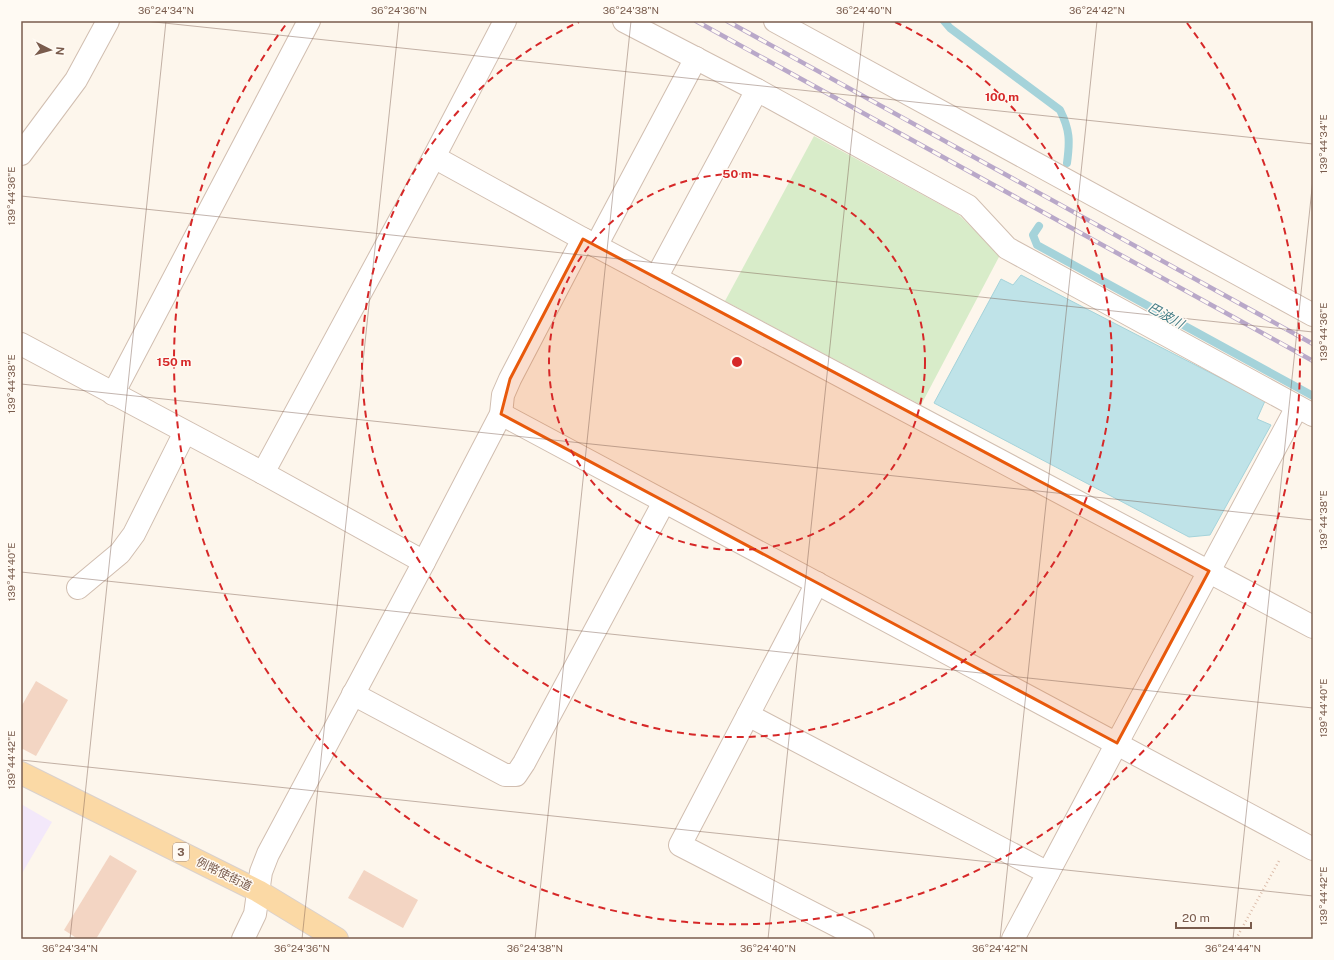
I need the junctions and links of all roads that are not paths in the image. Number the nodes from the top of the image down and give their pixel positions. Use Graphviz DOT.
graph roads {
  1 [pos="108,21"];
  2 [pos="309,21"];
  3 [pos="505,21"];
  4 [pos="624,21"];
  5 [pos="775,21"];
  6 [pos="696,58"];
  7 [pos="757,90"];
  8 [pos="21,154"];
  9 [pos="434,157"];
  10 [pos="590,242"];
  11 [pos="656,278"];
  12 [pos="1313,315"];
  13 [pos="21,344"];
  14 [pos="113,394"];
  15 [pos="1305,411"];
  16 [pos="501,414"];
  17 [pos="185,432"];
  18 [pos="263,473"];
  19 [pos="664,502"];
  20 [pos="424,562"];
  21 [pos="1209,571"];
  22 [pos="817,583"];
  23 [pos="78,588"];
  24 [pos="1313,627"];
  25 [pos="353,694"];
  26 [pos="748,715"];
  27 [pos="1117,743"];
  28 [pos="21,773"];
  29 [pos="1313,849"];
  30 [pos="1048,873"];
  31 [pos="258,890"];
  32 [pos="837,933"];
  33 [pos="243,939"];
  34 [pos="337,939"];
  35 [pos="863,939"];
  36 [pos="1013,939"];
  1 -- 8 [label="street"];
  2 -- 14 [label="street"];
  3 -- 9 [label="street"];
  4 -- 6 [label="street"];
  5 -- 12 [label="street"];
  6 -- 7 [label="street"];
  6 -- 10 [label="street"];
  7 -- 11 [label="street"];
  7 -- 15 [label="street"];
  9 -- 10 [label="street"];
  9 -- 18 [label="street"];
  10 -- 11 [label="street"];
  10 -- 16 [label="street"];
  11 -- 21 [label="street"];
  13 -- 14 [label="street"];
  14 -- 17 [label="street"];
  15 -- 21 [label="street"];
  16 -- 19 [label="street"];
  16 -- 20 [label="street"];
  17 -- 18 [label="street"];
  17 -- 23 [label="street"];
  18 -- 20 [label="street"];
  19 -- 22 [label="street"];
  19 -- 25 [label="street"];
  20 -- 25 [label="street"];
  21 -- 24 [label="street"];
  21 -- 27 [label="street"];
  22 -- 26 [label="street"];
  22 -- 27 [label="street"];
  25 -- 31 [label="street"];
  26 -- 30 [label="street"];
  26 -- 32 [label="street"];
  27 -- 29 [label="street"];
  27 -- 30 [label="street"];
  28 -- 31 [label="main road, 例幣使街道 / 3"];
  30 -- 36 [label="street"];
  31 -- 33 [label="street"];
  31 -- 34 [label="main road, 例幣使街道 / 3"];
  32 -- 35 [label="street"];
}
